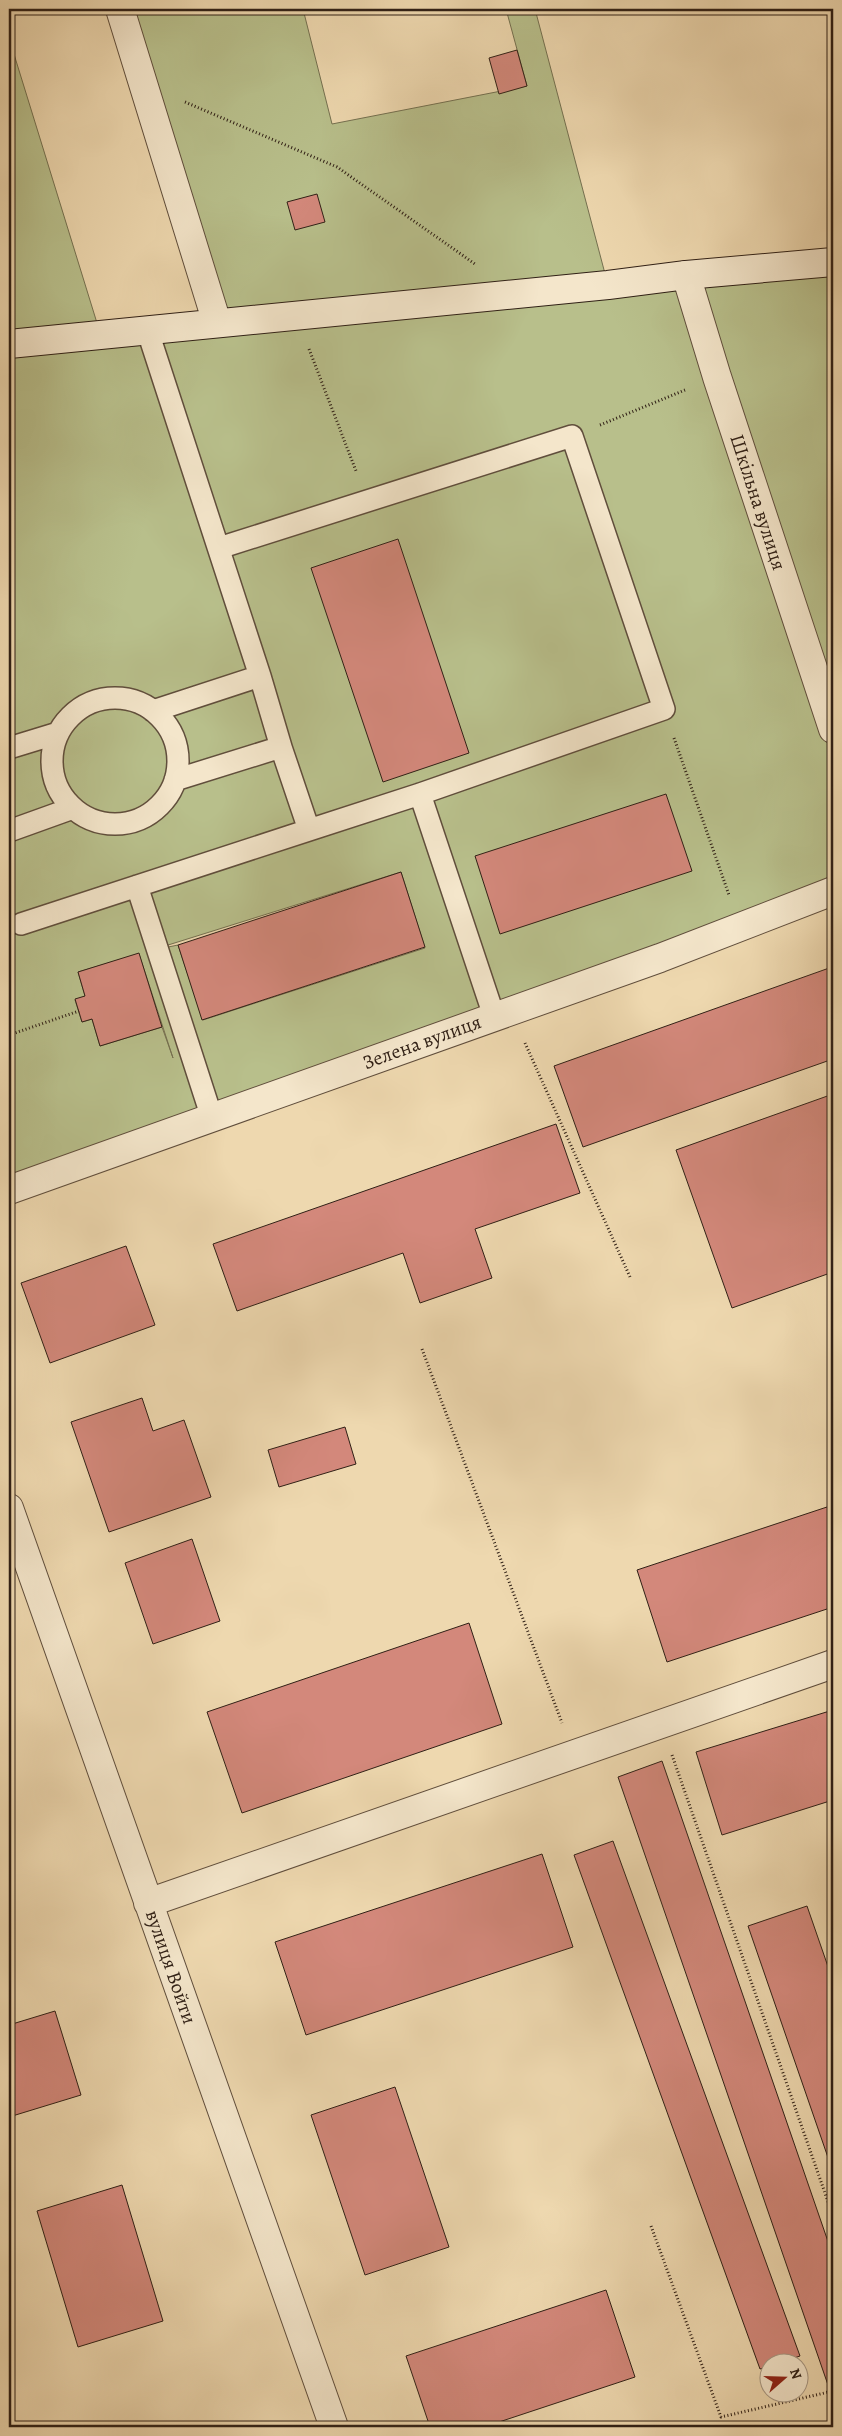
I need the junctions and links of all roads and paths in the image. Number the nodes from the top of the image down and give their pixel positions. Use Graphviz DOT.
graph roads {
  1 [pos="120,9"];
  2 [pos="143,84"];
  3 [pos="833,262"];
  4 [pos="686,275"];
  5 [pos="518,294"];
  6 [pos="296,315"];
  7 [pos="217,323"];
  8 [pos="147,329"];
  9 [pos="9,344"];
  10 [pos="717,377"];
  11 [pos="572,436"];
  12 [pos="367,501"];
  13 [pos="218,548"];
  14 [pos="260,676"];
  15 [pos="664,709"];
  16 [pos="153,711"];
  17 [pos="833,729"];
  18 [pos="58,733"];
  19 [pos="281,747"];
  20 [pos="9,748"];
  21 [pos="176,780"];
  22 [pos="420,794"];
  23 [pos="73,808"];
  24 [pos="309,830"];
  25 [pos="9,831"];
  26 [pos="137,886"];
  27 [pos="833,891"];
  28 [pos="21,924"];
  29 [pos="740,926"];
  30 [pos="79,1012"];
  31 [pos="494,1016"];
  32 [pos="9,1035"];
  33 [pos="212,1118"];
  34 [pos="9,1190"];
  35 [pos="630,1277"];
  36 [pos="422,1349"];
  37 [pos="9,1508"];
  38 [pos="833,1664"];
  39 [pos="661,1724"];
  40 [pos="574,1755"];
  41 [pos="148,1903"];
  42 [pos="833,2216"];
  43 [pos="651,2226"];
  44 [pos="833,2391"];
  45 [pos="334,2427"];
  1 -- 2 [label="street"];
  2 -- 5 [label="path"];
  2 -- 7 [label="street"];
  3 -- 4 [label="street"];
  4 -- 5 [label="street"];
  4 -- 10 [label="street, Шкільна вулиця"];
  5 -- 6 [label="street"];
  6 -- 7 [label="street"];
  6 -- 12 [label="path"];
  7 -- 8 [label="street"];
  8 -- 9 [label="street"];
  8 -- 13 [label="lane"];
  10 -- 11 [label="path"];
  10 -- 17 [label="street, Шкільна вулиця"];
  11 -- 12 [label="lane"];
  11 -- 15 [label="lane"];
  12 -- 13 [label="lane"];
  13 -- 14 [label="lane"];
  14 -- 16 [label="lane"];
  14 -- 19 [label="lane"];
  15 -- 22 [label="lane"];
  15 -- 29 [label="path"];
  16 -- 18 [label="lane"];
  16 -- 21 [label="lane"];
  18 -- 20 [label="lane"];
  18 -- 23 [label="lane"];
  19 -- 21 [label="lane"];
  19 -- 24 [label="lane"];
  21 -- 23 [label="lane"];
  22 -- 24 [label="lane"];
  22 -- 31 [label="lane"];
  23 -- 25 [label="lane"];
  24 -- 26 [label="lane"];
  26 -- 28 [label="lane"];
  26 -- 33 [label="lane"];
  27 -- 29 [label="street, Зелена вулиця"];
  29 -- 31 [label="street, Зелена вулиця"];
  30 -- 32 [label="path"];
  31 -- 33 [label="street, Зелена вулиця"];
  31 -- 35 [label="path"];
  33 -- 34 [label="street, Зелена вулиця"];
  36 -- 40 [label="path"];
  37 -- 41 [label="street, вулиця Войти"];
  38 -- 39 [label="street"];
  39 -- 40 [label="street"];
  39 -- 42 [label="path"];
  40 -- 41 [label="street"];
  41 -- 45 [label="street, вулиця Войти"];
  43 -- 44 [label="path"];
}
